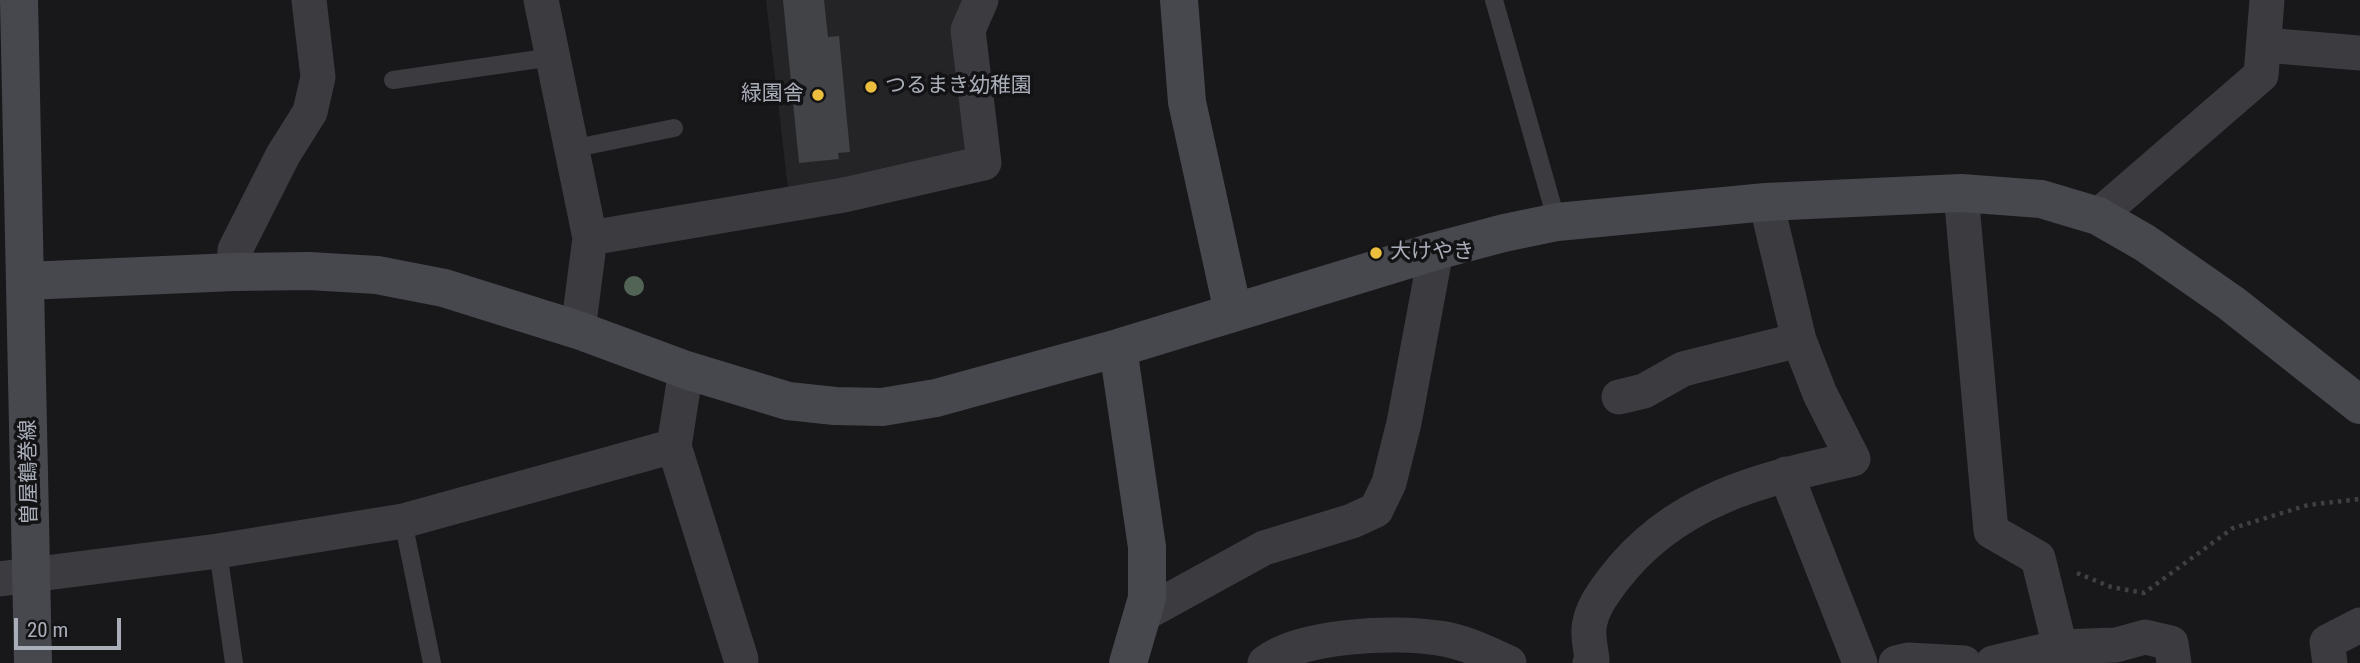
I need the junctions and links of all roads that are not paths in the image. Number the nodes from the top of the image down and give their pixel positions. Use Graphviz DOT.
graph roads {
  1 [pos="19,0"];
  2 [pos="309,0"];
  3 [pos="541,0"];
  4 [pos="981,0"];
  5 [pos="1179,0"];
  6 [pos="1494,0"];
  7 [pos="2267,0"];
  8 [pos="2265,45"];
  9 [pos="2360,53"];
  10 [pos="553,57"];
  11 [pos="393,80"];
  12 [pos="674,128"];
  13 [pos="572,149"];
  14 [pos="1961,192"];
  15 [pos="1766,202"];
  16 [pos="2098,216"];
  17 [pos="1557,222"];
  18 [pos="590,238"];
  19 [pos="1436,251"];
  20 [pos="233,272"];
  21 [pos="13,285"];
  22 [pos="1233,312"];
  23 [pos="578,330"];
  24 [pos="1798,340"];
  25 [pos="1118,348"];
  26 [pos="685,370"];
  27 [pos="1619,397"];
  28 [pos="2360,405"];
  29 [pos="674,446"];
  30 [pos="1786,474"];
  31 [pos="403,521"];
  32 [pos="218,551"];
  33 [pos="16,577"];
  34 [pos="1142,615"];
  35 [pos="2360,625"];
  36 [pos="2066,652"];
  37 [pos="741,661"];
  38 [pos="33,663"];
  39 [pos="234,663"];
  40 [pos="432,663"];
  41 [pos="1128,663"];
  42 [pos="1265,663"];
  43 [pos="1509,663"];
  44 [pos="1590,663"];
  45 [pos="1860,663"];
  46 [pos="1896,663"];
  47 [pos="1964,663"];
  48 [pos="1993,663"];
  49 [pos="2174,663"];
  50 [pos="2330,663"];
  1 -- 21 [label="main road, 曽屋鶴巻線"];
  2 -- 20 [label="street"];
  3 -- 10 [label="street"];
  4 -- 18 [label="street"];
  5 -- 22 [label="main road"];
  6 -- 17 [label="lane"];
  7 -- 8 [label="street"];
  8 -- 9 [label="street"];
  8 -- 16 [label="street"];
  10 -- 11 [label="lane"];
  10 -- 13 [label="street"];
  12 -- 13 [label="lane"];
  13 -- 18 [label="street"];
  14 -- 15 [label="main road"];
  14 -- 16 [label="main road"];
  14 -- 36 [label="street"];
  15 -- 17 [label="main road"];
  15 -- 24 [label="street"];
  16 -- 28 [label="main road"];
  17 -- 19 [label="main road"];
  18 -- 23 [label="street"];
  19 -- 22 [label="main road"];
  19 -- 34 [label="street"];
  20 -- 21 [label="main road"];
  20 -- 23 [label="main road"];
  21 -- 33 [label="main road, 曽屋鶴巻線"];
  22 -- 25 [label="main road"];
  23 -- 26 [label="main road"];
  24 -- 27 [label="street"];
  24 -- 30 [label="street"];
  25 -- 26 [label="main road"];
  25 -- 34 [label="main road"];
  26 -- 29 [label="street"];
  29 -- 31 [label="street"];
  29 -- 37 [label="street"];
  30 -- 44 [label="street"];
  30 -- 45 [label="street"];
  31 -- 32 [label="street"];
  31 -- 40 [label="lane"];
  32 -- 33 [label="street"];
  32 -- 39 [label="lane"];
  33 -- 38 [label="main road, 曽屋鶴巻線"];
  34 -- 41 [label="main road"];
  35 -- 50 [label="street"];
  36 -- 48 [label="street"];
  36 -- 49 [label="street"];
  42 -- 43 [label="street"];
  46 -- 47 [label="street"];
}
